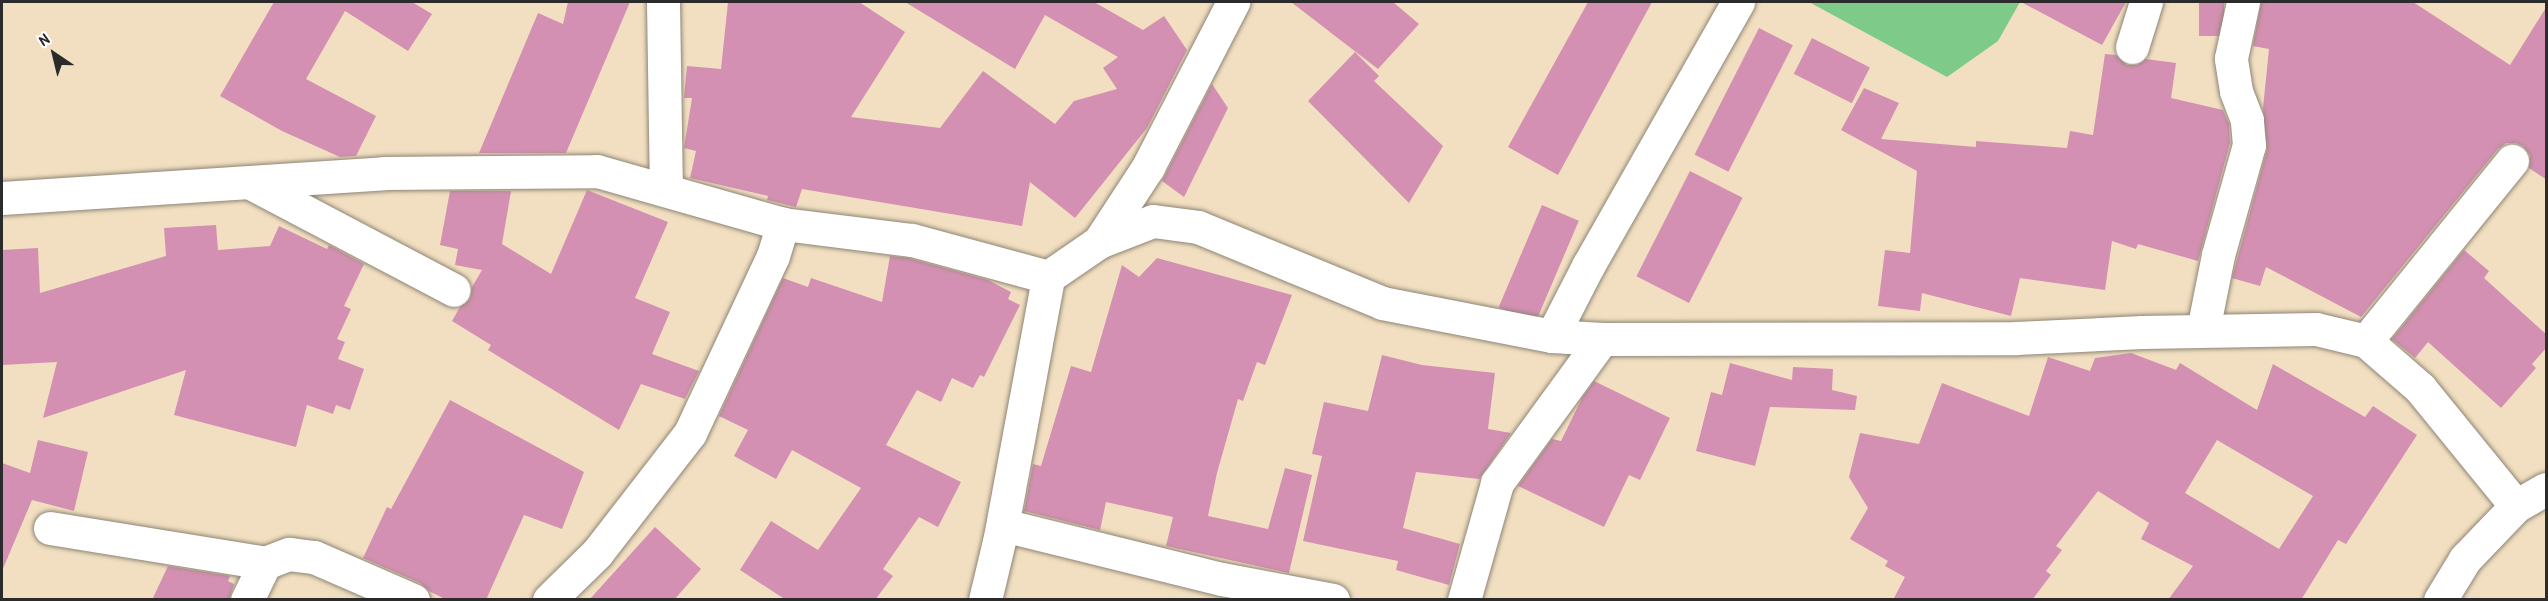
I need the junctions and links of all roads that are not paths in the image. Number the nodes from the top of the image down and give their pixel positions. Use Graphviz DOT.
graph roads {
  1 [pos="663,2"];
  2 [pos="1233,2"];
  3 [pos="1738,2"];
  4 [pos="2146,2"];
  5 [pos="2243,2"];
  6 [pos="2132,46"];
  7 [pos="2512,161"];
  8 [pos="251,183"];
  9 [pos="666,190"];
  10 [pos="2,198"];
  11 [pos="783,224"];
  12 [pos="1100,242"];
  13 [pos="1048,277"];
  14 [pos="454,290"];
  15 [pos="2203,330"];
  16 [pos="1552,336"];
  17 [pos="1602,339"];
  18 [pos="2366,341"];
  19 [pos="2547,489"];
  20 [pos="2516,506"];
  21 [pos="1003,525"];
  22 [pos="50,528"];
  23 [pos="265,563"];
  24 [pos="247,600"];
  25 [pos="413,600"];
  26 [pos="549,600"];
  27 [pos="985,600"];
  28 [pos="1333,600"];
  29 [pos="1464,600"];
  30 [pos="2440,600"];
  1 -- 9 [label="street"];
  2 -- 12 [label="street"];
  3 -- 16 [label="street"];
  4 -- 6 [label="street"];
  5 -- 15 [label="street"];
  7 -- 18 [label="street"];
  8 -- 9 [label="street"];
  8 -- 10 [label="street"];
  8 -- 14 [label="street"];
  9 -- 11 [label="street"];
  11 -- 13 [label="street"];
  11 -- 26 [label="street"];
  12 -- 13 [label="street"];
  12 -- 16 [label="street"];
  13 -- 21 [label="street"];
  15 -- 17 [label="street"];
  15 -- 18 [label="street"];
  16 -- 17 [label="street"];
  17 -- 29 [label="street"];
  18 -- 20 [label="street"];
  19 -- 20 [label="street"];
  20 -- 30 [label="street"];
  21 -- 27 [label="street"];
  21 -- 28 [label="street"];
  22 -- 23 [label="street"];
  23 -- 24 [label="street"];
  23 -- 25 [label="street"];
}
